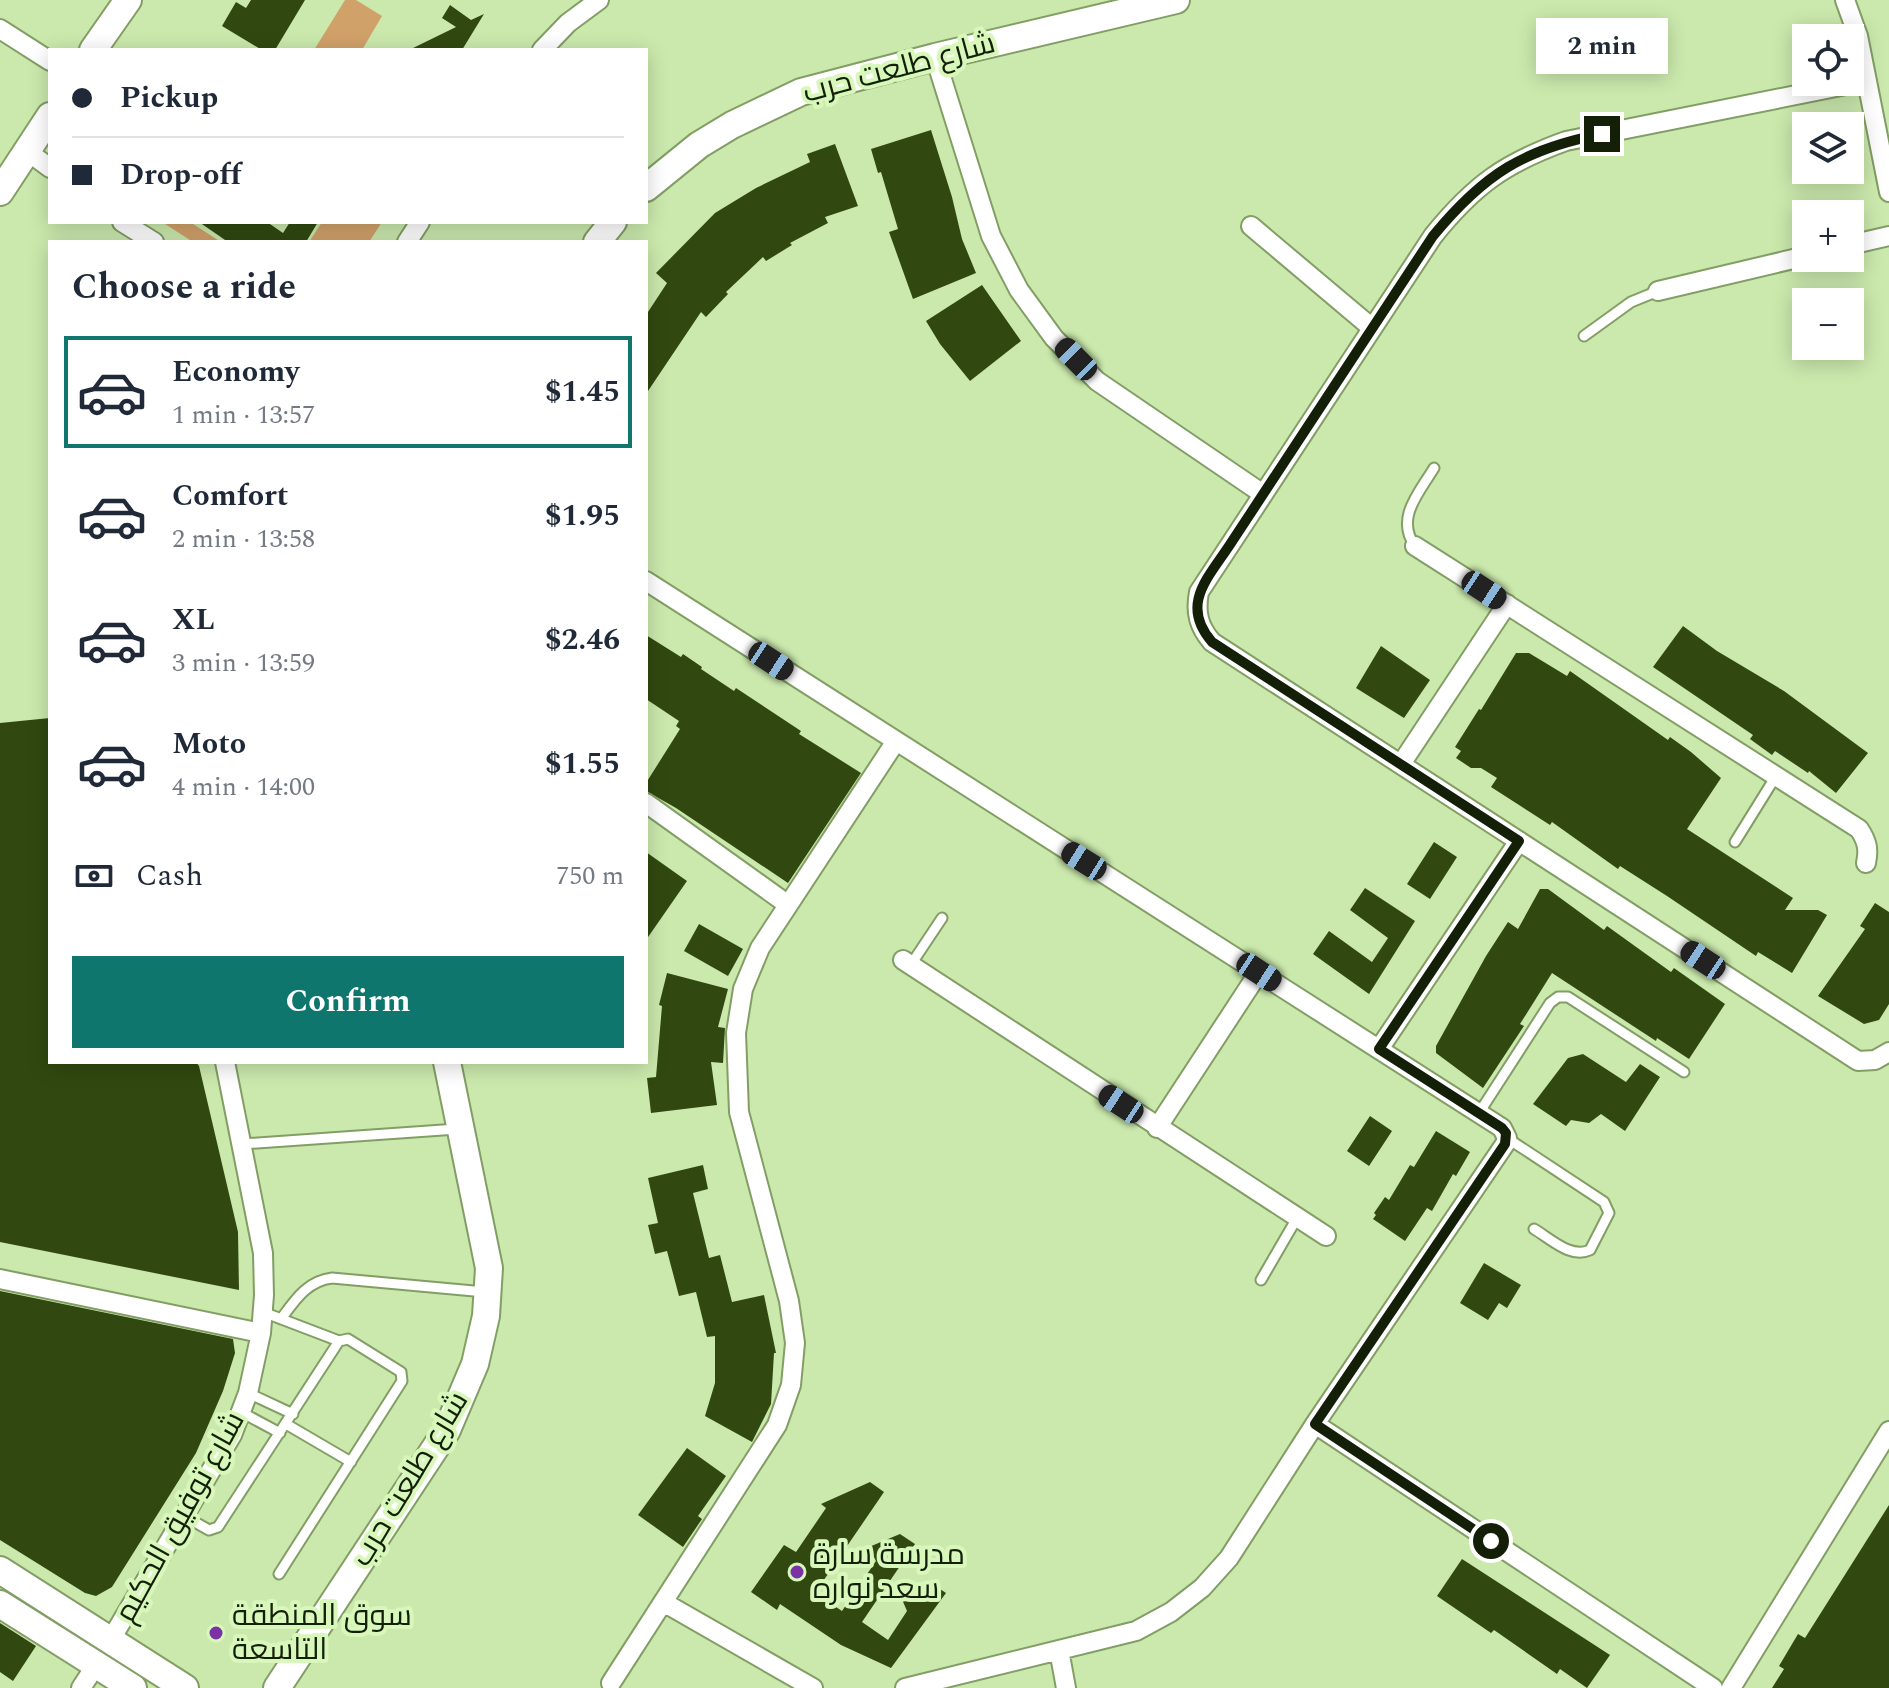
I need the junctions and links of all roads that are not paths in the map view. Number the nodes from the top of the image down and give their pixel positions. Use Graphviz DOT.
graph roads {
  1 [pos="128,0"];
  2 [pos="599,0"];
  3 [pos="1176,0"];
  4 [pos="1845,0"];
  5 [pos="0,29"];
  6 [pos="94,48"];
  7 [pos="544,48"];
  8 [pos="935,57"];
  9 [pos="48,60"];
  10 [pos="1866,81"];
  11 [pos="48,119"];
  12 [pos="27,151"];
  13 [pos="48,167"];
  14 [pos="648,186"];
  15 [pos="0,192"];
  16 [pos="1889,192"];
  17 [pos="125,224"];
  18 [pos="611,224"];
  19 [pos="1251,226"];
  20 [pos="1889,236"];
  21 [pos="151,240"];
  22 [pos="599,240"];
  23 [pos="1864,242"];
  24 [pos="1792,259"];
  25 [pos="1658,291"];
  26 [pos="1372,328"];
  27 [pos="1584,336"];
  28 [pos="1434,468"];
  29 [pos="1263,494"];
  30 [pos="1415,546"];
  31 [pos="648,582"];
  32 [pos="1507,604"];
  33 [pos="896,741"];
  34 [pos="1401,764"];
  35 [pos="1776,776"];
  36 [pos="648,804"];
  37 [pos="1519,841"];
  38 [pos="1735,842"];
  39 [pos="1866,863"];
  40 [pos="787,904"];
  41 [pos="942,918"];
  42 [pos="906,963"];
  43 [pos="1259,972"];
  44 [pos="1379,1049"];
  45 [pos="1889,1052"];
  46 [pos="225,1064"];
  47 [pos="447,1064"];
  48 [pos="1684,1072"];
  49 [pos="1479,1113"];
  50 [pos="1157,1128"];
  51 [pos="460,1129"];
  52 [pos="1507,1138"];
  53 [pos="242,1144"];
  54 [pos="1297,1218"];
  55 [pos="1534,1229"];
  56 [pos="1326,1236"];
  57 [pos="0,1279"];
  58 [pos="1261,1280"];
  59 [pos="488,1292"];
  60 [pos="263,1312"];
  61 [pos="281,1319"];
  62 [pos="261,1333"];
  63 [pos="339,1341"];
  64 [pos="248,1393"];
  65 [pos="241,1412"];
  66 [pos="293,1414"];
  67 [pos="1315,1424"];
  68 [pos="283,1429"];
  69 [pos="1889,1431"];
  70 [pos="351,1462"];
  71 [pos="184,1516"];
  72 [pos="0,1570"];
  73 [pos="279,1574"];
  74 [pos="663,1602"];
  75 [pos="0,1604"];
  76 [pos="110,1641"];
  77 [pos="1059,1650"];
  78 [pos="96,1665"];
  79 [pos="609,1685"];
  80 [pos="81,1688"];
  81 [pos="133,1688"];
  82 [pos="185,1688"];
  83 [pos="277,1688"];
  84 [pos="813,1688"];
  85 [pos="905,1688"];
  86 [pos="1066,1688"];
  87 [pos="1713,1688"];
  88 [pos="1731,1688"];
  1 -- 6 [label="street"];
  2 -- 7 [label="street"];
  3 -- 8 [label="street, شارع طلعت حرب"];
  4 -- 10 [label="street"];
  5 -- 9 [label="street"];
  8 -- 14 [label="street, شارع طلعت حرب"];
  8 -- 29 [label="street"];
  10 -- 16 [label="street"];
  10 -- 26 [label="street"];
  11 -- 12 [label="street"];
  12 -- 13 [label="street"];
  12 -- 15 [label="street"];
  17 -- 21 [label="street"];
  18 -- 22 [label="street"];
  19 -- 26 [label="street"];
  20 -- 23 [label="street"];
  24 -- 25 [label="street"];
  25 -- 27 [label="lane"];
  26 -- 29 [label="street"];
  28 -- 30 [label="lane"];
  29 -- 34 [label="street"];
  30 -- 32 [label="street"];
  31 -- 33 [label="street"];
  32 -- 34 [label="street"];
  32 -- 35 [label="street"];
  33 -- 40 [label="street"];
  33 -- 43 [label="street"];
  34 -- 37 [label="street"];
  35 -- 38 [label="lane"];
  35 -- 39 [label="street"];
  36 -- 40 [label="street"];
  37 -- 44 [label="street"];
  37 -- 45 [label="street"];
  40 -- 74 [label="street"];
  41 -- 42 [label="lane"];
  42 -- 50 [label="street"];
  43 -- 44 [label="street"];
  43 -- 50 [label="street"];
  44 -- 49 [label="street"];
  46 -- 53 [label="street, شارع توفيق الحكيم"];
  47 -- 51 [label="street, شارع طلعت حرب"];
  48 -- 49 [label="lane"];
  49 -- 52 [label="street"];
  50 -- 54 [label="street"];
  51 -- 53 [label="lane"];
  51 -- 59 [label="street, شارع طلعت حرب"];
  52 -- 55 [label="lane"];
  52 -- 67 [label="street"];
  53 -- 60 [label="street, شارع توفيق الحكيم"];
  54 -- 56 [label="street"];
  54 -- 58 [label="lane"];
  57 -- 62 [label="street"];
  59 -- 61 [label="lane"];
  59 -- 83 [label="street, شارع طلعت حرب"];
  60 -- 61 [label="lane"];
  60 -- 62 [label="street, شارع توفيق الحكيم"];
  61 -- 63 [label="lane"];
  62 -- 64 [label="street, شارع توفيق الحكيم"];
  63 -- 66 [label="lane"];
  63 -- 70 [label="lane"];
  64 -- 65 [label="street, شارع توفيق الحكيم"];
  64 -- 66 [label="lane"];
  65 -- 68 [label="lane"];
  65 -- 71 [label="street, شارع توفيق الحكيم"];
  66 -- 68 [label="lane"];
  67 -- 77 [label="street"];
  67 -- 87 [label="street"];
  68 -- 70 [label="lane"];
  68 -- 71 [label="lane"];
  69 -- 88 [label="street"];
  70 -- 73 [label="lane"];
  71 -- 76 [label="street, شارع توفيق الحكيم"];
  72 -- 76 [label="street"];
  74 -- 79 [label="street"];
  74 -- 84 [label="street"];
  75 -- 78 [label="street"];
  76 -- 82 [label="street"];
  77 -- 85 [label="street"];
  77 -- 86 [label="street"];
  78 -- 80 [label="street"];
  78 -- 81 [label="street"];
}
